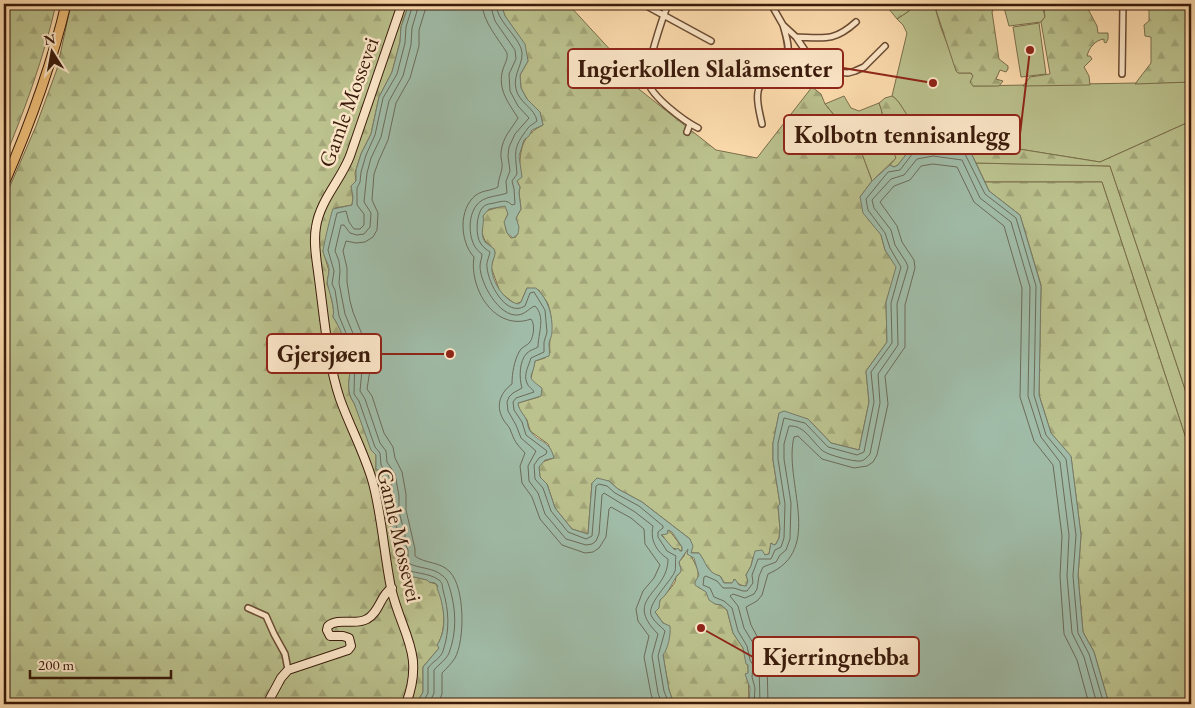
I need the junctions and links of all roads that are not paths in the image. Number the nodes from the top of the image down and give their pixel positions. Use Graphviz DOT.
graph roads {
  1 [pos="61,4"];
  2 [pos="66,4"];
  3 [pos="402,4"];
  4 [pos="643,4"];
  5 [pos="668,4"];
  6 [pos="771,4"];
  7 [pos="1123,4"];
  8 [pos="663,15"];
  9 [pos="856,22"];
  10 [pos="783,25"];
  11 [pos="796,37"];
  12 [pos="711,41"];
  13 [pos="885,46"];
  14 [pos="1122,74"];
  15 [pos="690,124"];
  16 [pos="762,124"];
  17 [pos="698,128"];
  18 [pos="687,132"];
  19 [pos="4,174"];
  20 [pos="4,184"];
  21 [pos="392,588"];
  22 [pos="248,608"];
  23 [pos="288,670"];
  24 [pos="267,704"];
  25 [pos="406,704"];
  1 -- 19 [label="highway"];
  2 -- 20 [label="highway"];
  3 -- 21 [label="main road, Gamle Mossevei"];
  4 -- 8 [label="street"];
  5 -- 8 [label="street"];
  6 -- 10 [label="street"];
  7 -- 14 [label="street"];
  8 -- 12 [label="street"];
  8 -- 15 [label="street"];
  9 -- 11 [label="street"];
  10 -- 11 [label="street"];
  10 -- 16 [label="street"];
  11 -- 13 [label="street"];
  15 -- 17 [label="street"];
  15 -- 18 [label="street"];
  21 -- 23 [label="main road"];
  21 -- 25 [label="main road, Gamle Mossevei"];
  22 -- 23 [label="street"];
  23 -- 24 [label="main road"];
}
